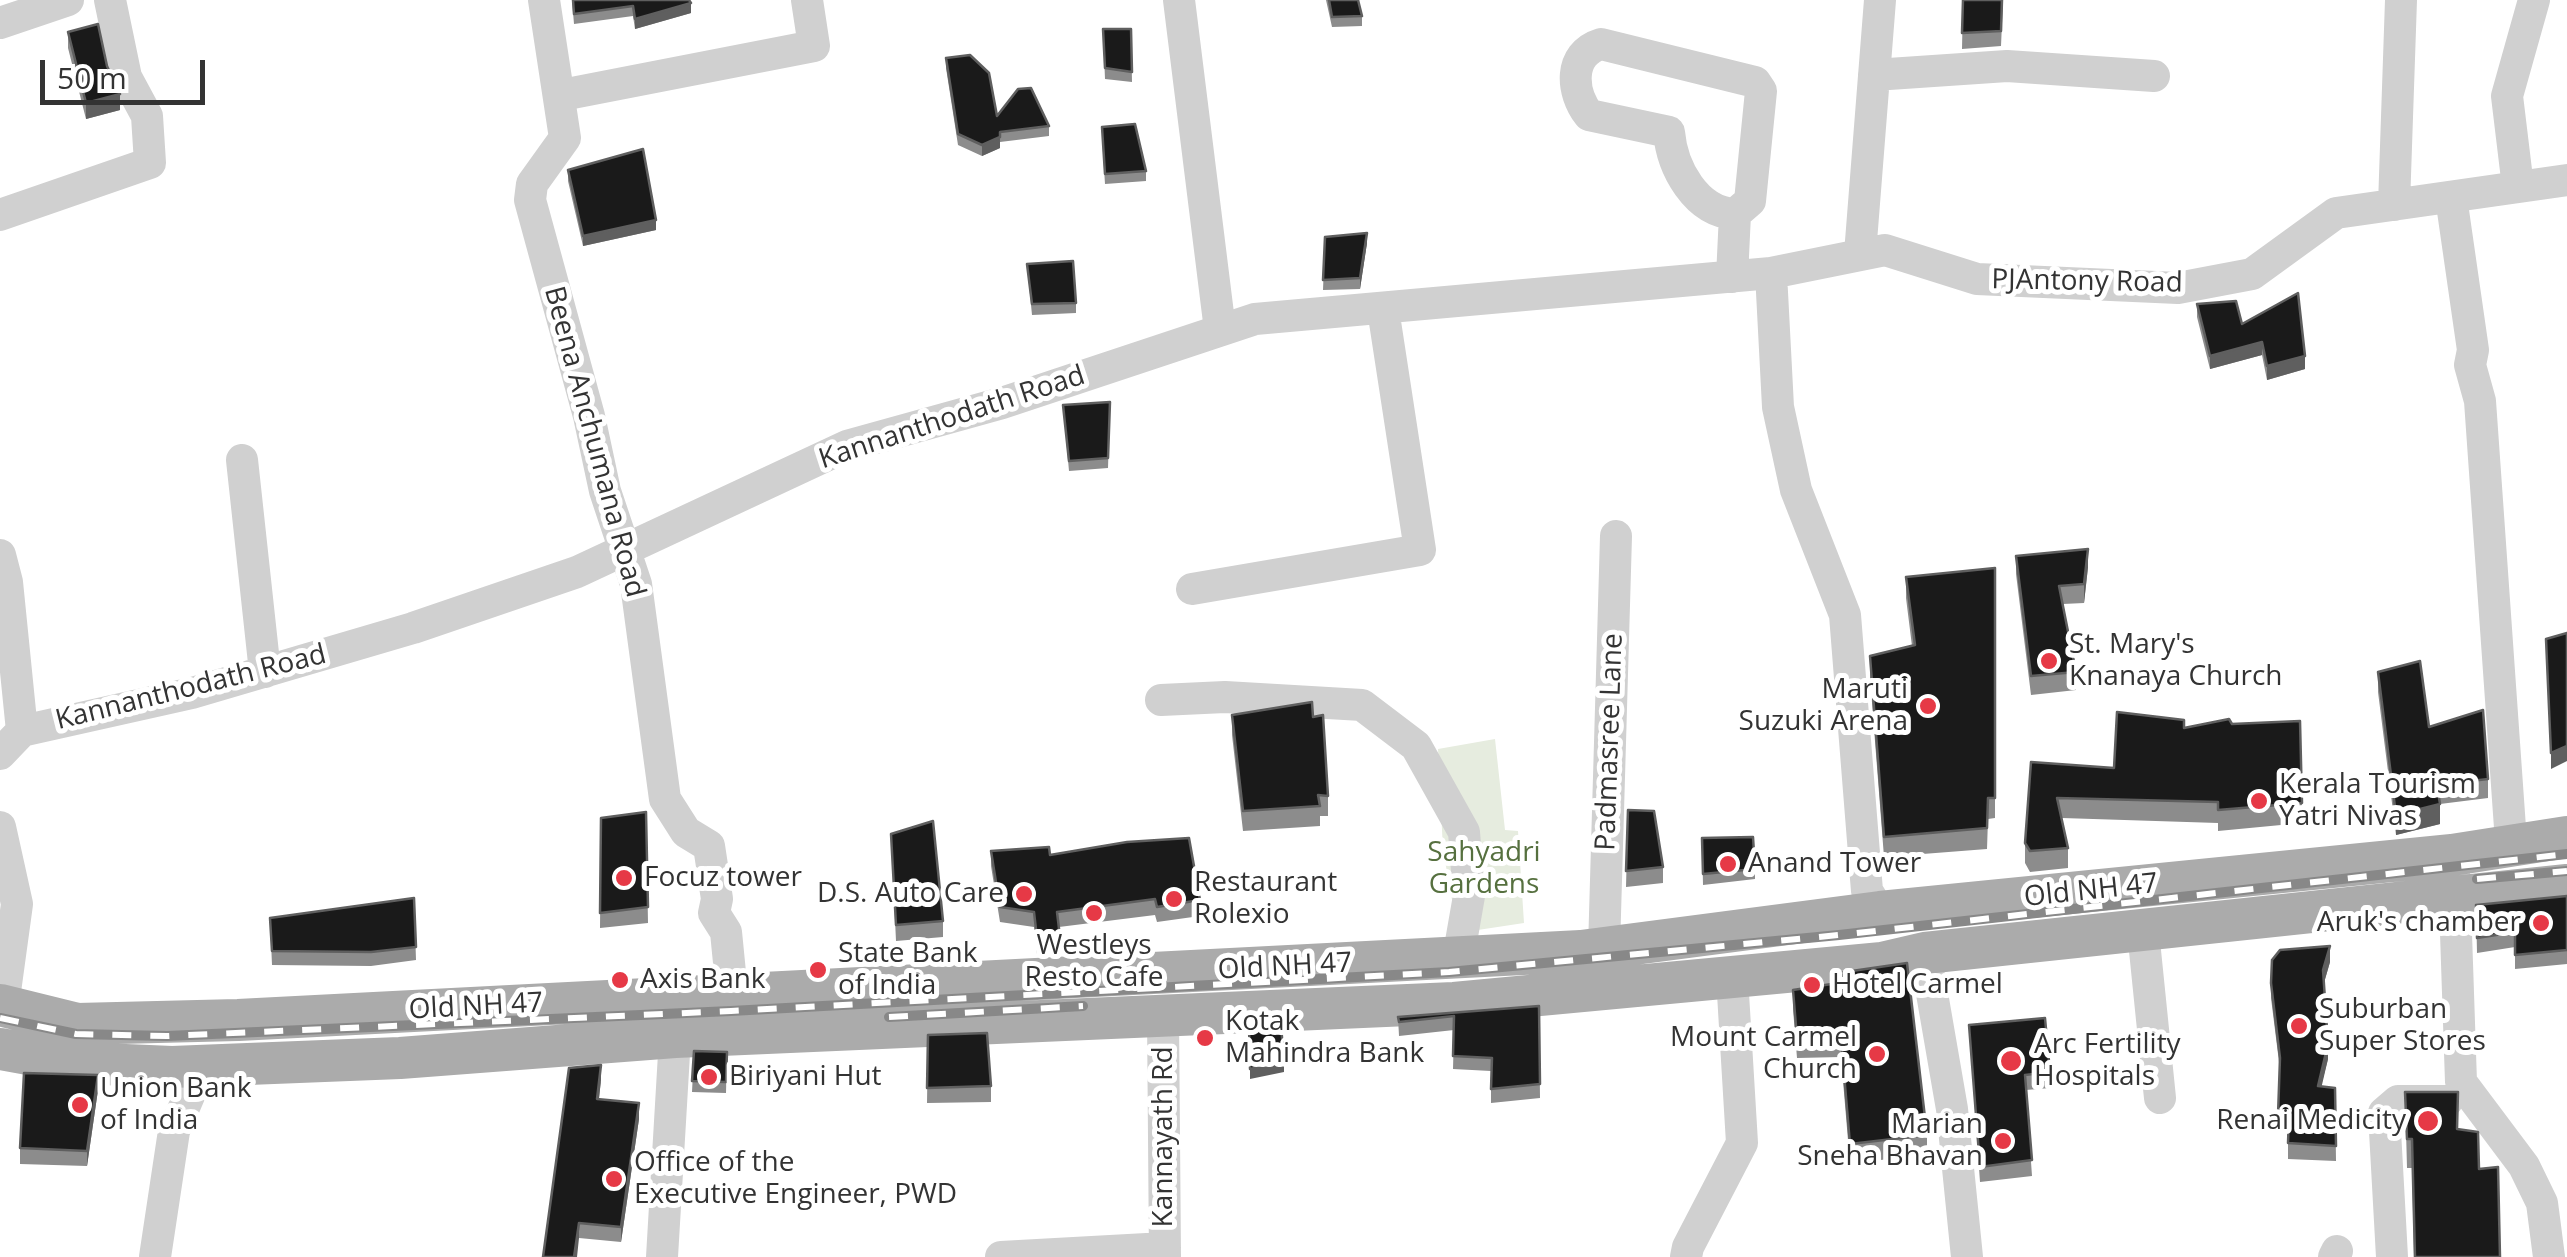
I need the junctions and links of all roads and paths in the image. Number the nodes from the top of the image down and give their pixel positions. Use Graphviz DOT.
graph roads {
  1 [pos="68,0"];
  2 [pos="110,0"];
  3 [pos="544,0"];
  4 [pos="807,0"];
  5 [pos="1179,0"];
  6 [pos="1880,0"];
  7 [pos="2401,0"];
  8 [pos="2534,0"];
  9 [pos="0,23"];
  10 [pos="1874,76"];
  11 [pos="2154,76"];
  12 [pos="562,96"];
  13 [pos="2567,180"];
  14 [pos="2518,187"];
  15 [pos="2451,197"];
  16 [pos="2394,205"];
  17 [pos="1736,214"];
  18 [pos="0,215"];
  19 [pos="1860,254"];
  20 [pos="1771,273"];
  21 [pos="1732,277"];
  22 [pos="1383,308"];
  23 [pos="1220,330"];
  24 [pos="242,460"];
  25 [pos="1616,536"];
  26 [pos="624,550"];
  27 [pos="0,555"];
  28 [pos="1192,589"];
  29 [pos="264,672"];
  30 [pos="1161,700"];
  31 [pos="11,743"];
  32 [pos="0,826"];
  33 [pos="2567,837"];
  34 [pos="2511,842"];
  35 [pos="2452,854"];
  36 [pos="2567,886"];
  37 [pos="2456,898"];
  38 [pos="1880,912"];
  39 [pos="2143,931"];
  40 [pos="1925,954"];
  41 [pos="1458,959"];
  42 [pos="1589,964"];
  43 [pos="1732,977"];
  44 [pos="732,994"];
  45 [pos="2,1005"];
  46 [pos="398,1011"];
  47 [pos="1164,1016"];
  48 [pos="674,1037"];
  49 [pos="0,1048"];
  50 [pos="400,1058"];
  51 [pos="202,1065"];
  52 [pos="2461,1082"];
  53 [pos="2160,1098"];
  54 [pos="1165,1252"];
  55 [pos="154,1257"];
  56 [pos="662,1257"];
  57 [pos="1001,1257"];
  58 [pos="1686,1257"];
  59 [pos="1967,1257"];
  60 [pos="2392,1257"];
  61 [pos="2549,1257"];
  1 -- 9 [label="street"];
  2 -- 18 [label="street"];
  3 -- 12 [label="street, Beena Anchumana Road"];
  4 -- 12 [label="street"];
  5 -- 23 [label="street"];
  6 -- 10 [label="street"];
  7 -- 16 [label="street"];
  8 -- 14 [label="street"];
  10 -- 11 [label="street"];
  10 -- 19 [label="street"];
  12 -- 26 [label="street, Beena Anchumana Road"];
  13 -- 14 [label="street, PJAntony Road"];
  14 -- 15 [label="street, PJAntony Road"];
  15 -- 16 [label="street, PJAntony Road"];
  15 -- 34 [label="street"];
  16 -- 19 [label="street, PJAntony Road"];
  17 -- 17 [label="street"];
  17 -- 21 [label="street"];
  19 -- 20 [label="street, PJAntony Road"];
  20 -- 21 [label="street, Kannanthodath Road"];
  20 -- 38 [label="street"];
  21 -- 22 [label="street, Kannanthodath Road"];
  22 -- 23 [label="street, Kannanthodath Road"];
  22 -- 28 [label="street"];
  23 -- 26 [label="street, Kannanthodath Road"];
  24 -- 29 [label="street"];
  25 -- 42 [label="street, Padmasree Lane"];
  26 -- 29 [label="street, Kannanthodath Road"];
  26 -- 44 [label="street, Beena Anchumana Road"];
  27 -- 31 [label="street"];
  29 -- 31 [label="street, Kannanthodath Road"];
  30 -- 41 [label="street"];
  32 -- 45 [label="street"];
  33 -- 34 [label="main road, Old NH 47"];
  34 -- 35 [label="main road, Old NH 47"];
  35 -- 37 [label="street"];
  35 -- 38 [label="main road, Old NH 47"];
  36 -- 37 [label="main road, Old NH 47"];
  37 -- 39 [label="main road, Old NH 47"];
  37 -- 52 [label="street"];
  38 -- 42 [label="main road, Old NH 47"];
  39 -- 40 [label="main road, Old NH 47"];
  39 -- 53 [label="street"];
  40 -- 43 [label="main road, Old NH 47"];
  40 -- 59 [label="street"];
  41 -- 42 [label="main road, Old NH 47"];
  41 -- 44 [label="main road, Old NH 47"];
  42 -- 43 [label="main road, Old NH 47"];
  42 -- 47 [label="main road, Old NH 47"];
  43 -- 58 [label="street"];
  44 -- 46 [label="main road, Old NH 47"];
  45 -- 46 [label="main road, Old NH 47"];
  46 -- 50 [label="main road"];
  47 -- 48 [label="main road, Old NH 47"];
  47 -- 54 [label="street, Kannayath Rd"];
  48 -- 50 [label="main road, Old NH 47"];
  48 -- 56 [label="street"];
  49 -- 51 [label="main road, Old NH 47"];
  50 -- 51 [label="main road, Old NH 47"];
  51 -- 55 [label="street"];
  52 -- 60 [label="street"];
  52 -- 61 [label="street"];
  54 -- 57 [label="street"];
}
